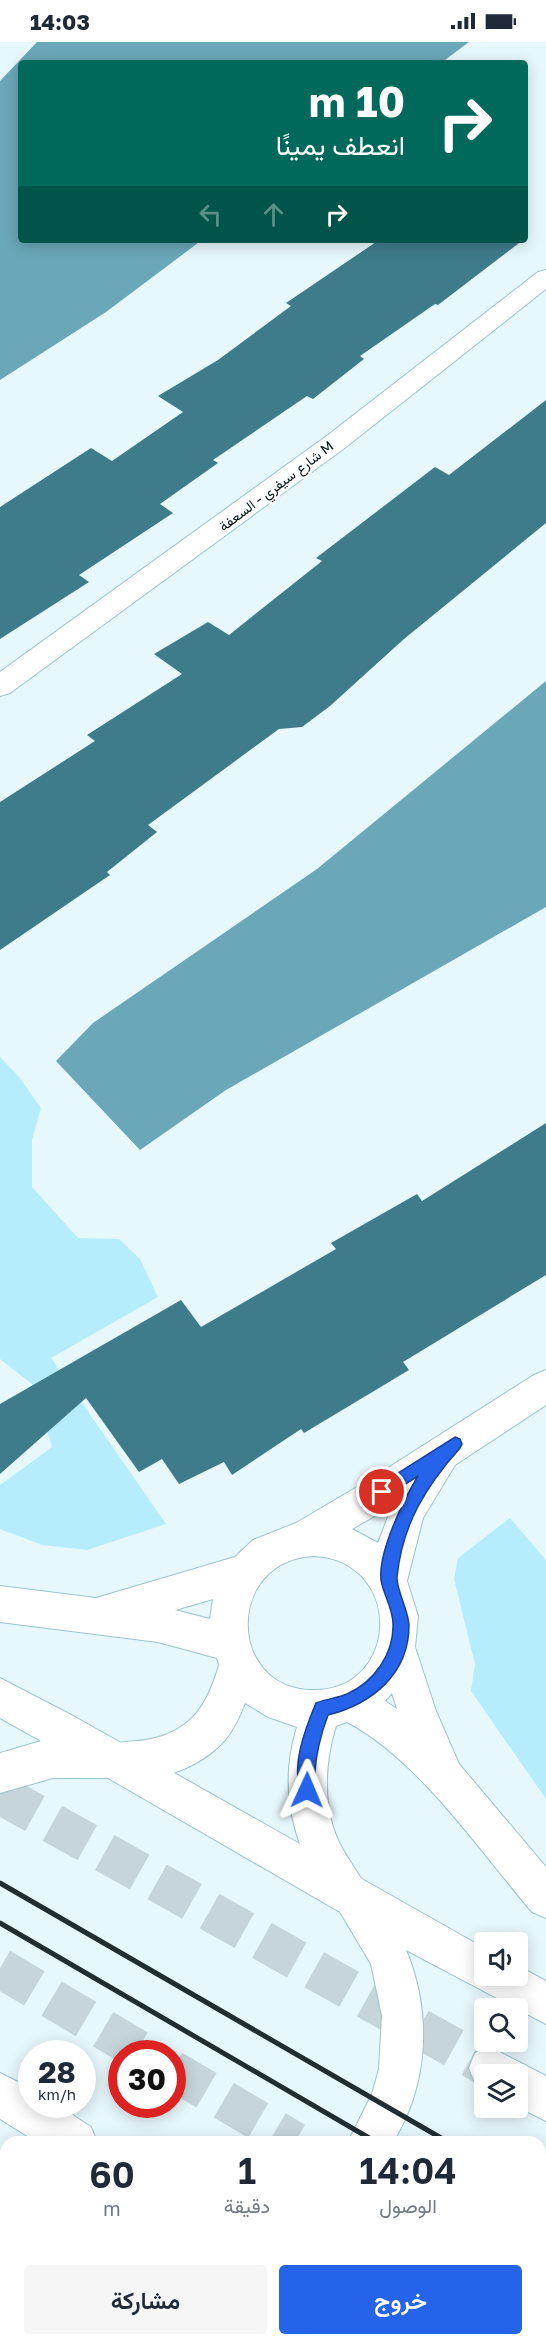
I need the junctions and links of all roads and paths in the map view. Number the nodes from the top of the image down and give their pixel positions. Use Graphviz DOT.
graph roads {
  1 [pos="546,277"];
  2 [pos="0,686"];
  3 [pos="546,1386"];
  4 [pos="455,1444"];
  5 [pos="304,1538"];
  6 [pos="243,1573"];
  7 [pos="389,1580"];
  8 [pos="0,1604"];
  9 [pos="86,1614"];
  10 [pos="397,1649"];
  11 [pos="234,1655"];
  12 [pos="0,1697"];
  13 [pos="335,1705"];
  14 [pos="118,1761"];
  15 [pos="0,1773"];
  16 [pos="451,1782"];
  17 [pos="546,1898"];
  18 [pos="353,1900"];
  19 [pos="474,1965"];
  20 [pos="513,1986"];
  21 [pos="546,2003"];
  22 [pos="528,2090"];
  23 [pos="0,2094"];
  24 [pos="546,2100"];
  25 [pos="66,2136"];
  26 [pos="374,2136"];
  1 -- 2 [label="street, شارع سيفري - السعفة M"];
  3 -- 4 [label="street"];
  4 -- 5 [label="street"];
  4 -- 7 [label="street"];
  5 -- 6 [label="street"];
  5 -- 7 [label="street"];
  6 -- 9 [label="street"];
  6 -- 11 [label="street"];
  7 -- 10 [label="street"];
  8 -- 9 [label="street"];
  9 -- 11 [label="street"];
  10 -- 13 [label="street"];
  10 -- 16 [label="street"];
  11 -- 13 [label="street"];
  11 -- 14 [label="street"];
  12 -- 14 [label="street"];
  13 -- 16 [label="street"];
  13 -- 18 [label="street"];
  14 -- 15 [label="street"];
  14 -- 18 [label="street"];
  16 -- 17 [label="street"];
  18 -- 19 [label="street"];
  18 -- 26 [label="street"];
  20 -- 21 [label="street"];
  22 -- 24 [label="street"];
  23 -- 25 [label="street"];
}
